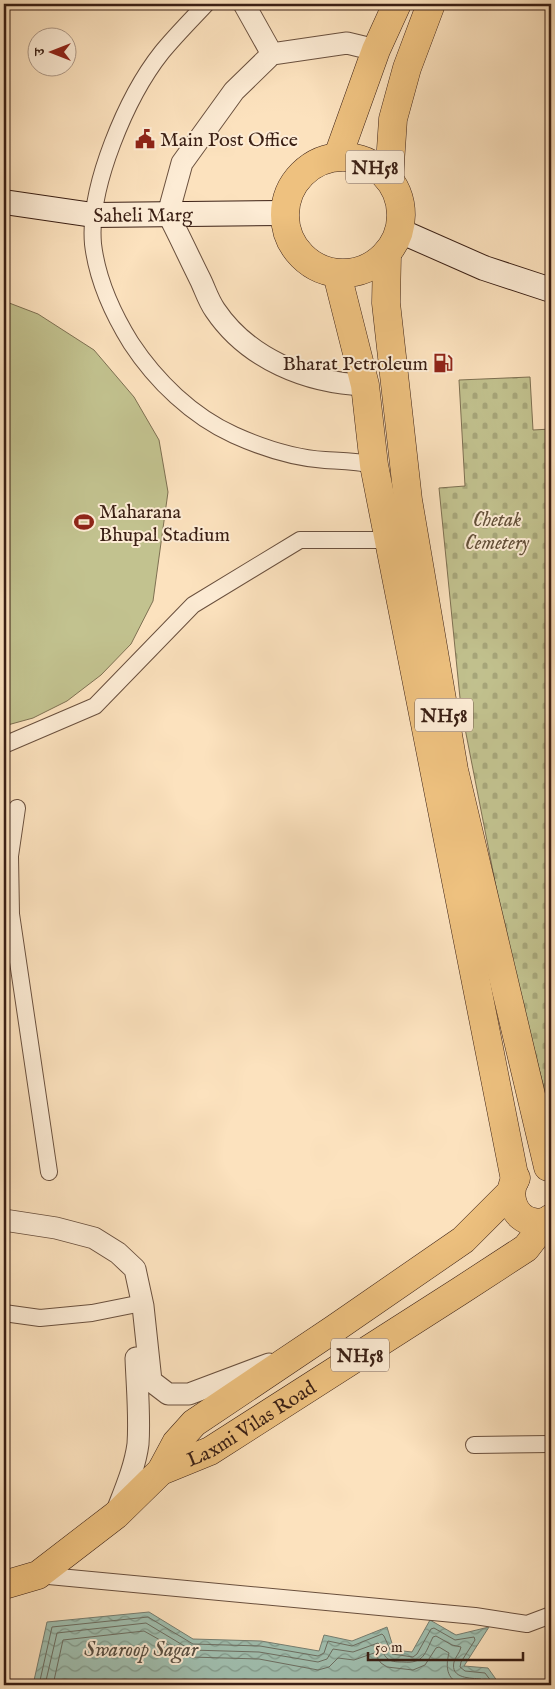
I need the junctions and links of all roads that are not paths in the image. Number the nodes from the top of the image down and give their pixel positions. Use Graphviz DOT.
graph roads {
  1 [pos="206,4"];
  2 [pos="244,4"];
  3 [pos="397,4"];
  4 [pos="431,4"];
  5 [pos="376,50"];
  6 [pos="272,54"];
  7 [pos="338,156"];
  8 [pos="390,179"];
  9 [pos="4,202"];
  10 [pos="284,213"];
  11 [pos="168,214"];
  12 [pos="93,215"];
  13 [pos="400,231"];
  14 [pos="387,255"];
  15 [pos="337,274"];
  16 [pos="551,290"];
  17 [pos="365,385"];
  18 [pos="374,465"];
  19 [pos="402,540"];
  20 [pos="4,745"];
  21 [pos="17,808"];
  22 [pos="7,853"];
  23 [pos="550,1167"];
  24 [pos="49,1172"];
  25 [pos="513,1186"];
  26 [pos="4,1220"];
  27 [pos="549,1221"];
  28 [pos="118,1253"];
  29 [pos="132,1304"];
  30 [pos="4,1313"];
  31 [pos="300,1351"];
  32 [pos="551,1444"];
  33 [pos="474,1445"];
  34 [pos="161,1471"];
  35 [pos="116,1515"];
  36 [pos="38,1575"];
  37 [pos="4,1585"];
  38 [pos="551,1615"];
  1 -- 12 [label="street"];
  2 -- 6 [label="street"];
  3 -- 5 [label="highway, NH58"];
  4 -- 8 [label="highway, NH58"];
  5 -- 6 [label="street"];
  5 -- 7 [label="highway, NH58"];
  6 -- 11 [label="street"];
  7 -- 8 [label="highway, NH58"];
  7 -- 10 [label="highway, NH58"];
  8 -- 13 [label="highway, NH58"];
  9 -- 12 [label="main road, Saheli Marg"];
  10 -- 11 [label="main road, Saheli Marg"];
  10 -- 15 [label="highway, NH58"];
  11 -- 12 [label="main road, Saheli Marg"];
  11 -- 17 [label="street"];
  12 -- 18 [label="street"];
  13 -- 14 [label="highway, NH58"];
  13 -- 16 [label="main road"];
  14 -- 15 [label="highway, NH58"];
  14 -- 19 [label="highway, NH58"];
  15 -- 17 [label="highway, NH58"];
  17 -- 18 [label="highway, NH58"];
  18 -- 19 [label="highway, NH58"];
  19 -- 20 [label="street"];
  19 -- 23 [label="highway, NH58"];
  19 -- 25 [label="highway, NH58"];
  21 -- 22 [label="street"];
  22 -- 24 [label="street"];
  23 -- 25 [label="highway, NH58"];
  25 -- 27 [label="highway, Laxmi Vilas Road / NH58"];
  25 -- 31 [label="highway, NH58"];
  26 -- 28 [label="street"];
  27 -- 34 [label="highway, Laxmi Vilas Road / NH58"];
  28 -- 29 [label="street"];
  28 -- 31 [label="street"];
  29 -- 30 [label="street"];
  29 -- 35 [label="street"];
  31 -- 34 [label="highway, NH58"];
  32 -- 33 [label="street"];
  34 -- 35 [label="highway, Laxmi Vilas Road / NH58"];
  35 -- 36 [label="highway, Laxmi Vilas Road / NH58"];
  36 -- 37 [label="highway, Laxmi Vilas Road / NH58"];
  36 -- 38 [label="street"];
}
